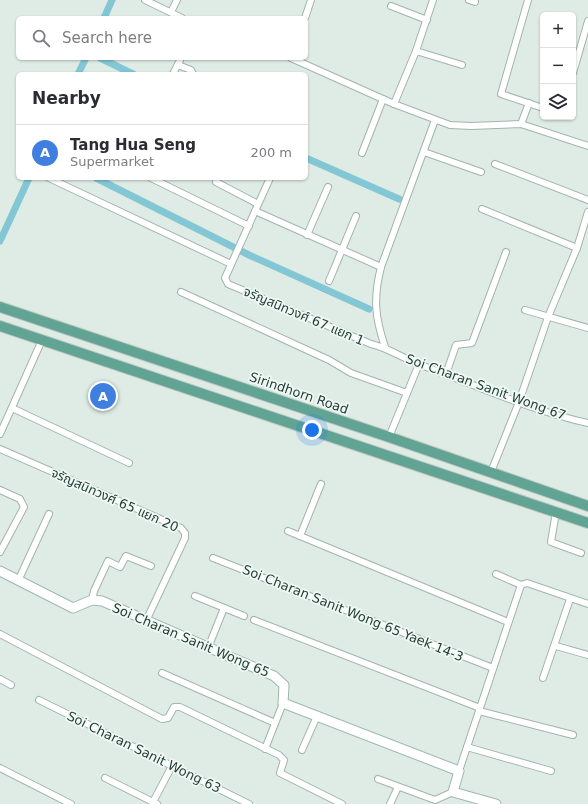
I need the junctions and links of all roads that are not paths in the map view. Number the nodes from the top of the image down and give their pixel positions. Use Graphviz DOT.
graph roads {
  1 [pos="145,0"];
  2 [pos="177,0"];
  3 [pos="312,0"];
  4 [pos="433,0"];
  5 [pos="528,0"];
  6 [pos="391,6"];
  7 [pos="171,12"];
  8 [pos="178,16"];
  9 [pos="306,16"];
  10 [pos="427,20"];
  11 [pos="588,21"];
  12 [pos="416,51"];
  13 [pos="180,60"];
  14 [pos="296,60"];
  15 [pos="576,63"];
  16 [pos="178,64"];
  17 [pos="462,65"];
  18 [pos="174,72"];
  19 [pos="192,72"];
  20 [pos="383,99"];
  21 [pos="529,103"];
  22 [pos="394,104"];
  23 [pos="540,107"];
  24 [pos="435,120"];
  25 [pos="521,124"];
  26 [pos="588,146"];
  27 [pos="424,152"];
  28 [pos="362,153"];
  29 [pos="495,164"];
  30 [pos="481,172"];
  31 [pos="53,180"];
  32 [pos="157,180"];
  33 [pos="269,180"];
  34 [pos="216,182"];
  35 [pos="328,187"];
  36 [pos="588,200"];
  37 [pos="258,204"];
  38 [pos="482,209"];
  39 [pos="255,211"];
  40 [pos="588,212"];
  41 [pos="356,216"];
  42 [pos="249,226"];
  43 [pos="307,235"];
  44 [pos="577,248"];
  45 [pos="342,251"];
  46 [pos="506,252"];
  47 [pos="231,264"];
  48 [pos="382,268"];
  49 [pos="329,281"];
  50 [pos="182,292"];
  51 [pos="0,307"];
  52 [pos="525,310"];
  53 [pos="548,317"];
  54 [pos="0,326"];
  55 [pos="588,328"];
  56 [pos="42,340"];
  57 [pos="384,347"];
  58 [pos="419,364"];
  59 [pos="446,374"];
  60 [pos="407,393"];
  61 [pos="519,402"];
  62 [pos="12,408"];
  63 [pos="308,410"];
  64 [pos="321,414"];
  65 [pos="588,423"];
  66 [pos="300,426"];
  67 [pos="314,431"];
  68 [pos="0,434"];
  69 [pos="389,437"];
  70 [pos="0,449"];
  71 [pos="128,463"];
  72 [pos="490,472"];
  73 [pos="321,484"];
  74 [pos="0,490"];
  75 [pos="588,506"];
  76 [pos="556,512"];
  77 [pos="49,514"];
  78 [pos="588,523"];
  79 [pos="288,531"];
  80 [pos="300,536"];
  81 [pos="0,552"];
  82 [pos="581,553"];
  83 [pos="213,558"];
  84 [pos="151,566"];
  85 [pos="0,571"];
  86 [pos="496,574"];
  87 [pos="18,581"];
  88 [pos="520,585"];
  89 [pos="195,596"];
  90 [pos="570,599"];
  91 [pos="92,600"];
  92 [pos="588,604"];
  93 [pos="224,608"];
  94 [pos="244,616"];
  95 [pos="254,620"];
  96 [pos="146,621"];
  97 [pos="508,622"];
  98 [pos="0,634"];
  99 [pos="556,646"];
  100 [pos="208,648"];
  101 [pos="588,655"];
  102 [pos="493,668"];
  103 [pos="162,673"];
  104 [pos="543,678"];
  105 [pos="0,679"];
  106 [pos="10,685"];
  107 [pos="39,700"];
  108 [pos="283,703"];
  109 [pos="479,709"];
  110 [pos="317,716"];
  111 [pos="275,723"];
  112 [pos="573,735"];
  113 [pos="467,747"];
  114 [pos="265,749"];
  115 [pos="302,750"];
  116 [pos="172,766"];
  117 [pos="0,768"];
  118 [pos="459,771"];
  119 [pos="551,771"];
  120 [pos="105,778"];
  121 [pos="378,779"];
  122 [pos="398,787"];
  123 [pos="452,792"];
  124 [pos="155,803"];
  125 [pos="71,804"];
  126 [pos="249,804"];
  127 [pos="342,804"];
  128 [pos="390,804"];
  129 [pos="496,804"];
  1 -- 7 [label="street"];
  2 -- 7 [label="street"];
  3 -- 9 [label="street"];
  4 -- 10 [label="street"];
  5 -- 21 [label="street"];
  6 -- 10 [label="street"];
  7 -- 8 [label="street"];
  10 -- 12 [label="street"];
  11 -- 15 [label="street"];
  12 -- 17 [label="street"];
  12 -- 22 [label="street"];
  13 -- 16 [label="street"];
  14 -- 20 [label="street"];
  16 -- 18 [label="street"];
  16 -- 19 [label="street"];
  20 -- 22 [label="street"];
  20 -- 28 [label="street"];
  21 -- 23 [label="street"];
  21 -- 25 [label="street"];
  22 -- 24 [label="street"];
  24 -- 25 [label="street"];
  24 -- 27 [label="street"];
  25 -- 26 [label="street"];
  27 -- 30 [label="street"];
  27 -- 48 [label="street"];
  29 -- 36 [label="street"];
  31 -- 47 [label="street"];
  32 -- 42 [label="street"];
  33 -- 37 [label="street"];
  34 -- 37 [label="street"];
  35 -- 43 [label="street"];
  37 -- 39 [label="street"];
  38 -- 44 [label="street"];
  39 -- 42 [label="street"];
  39 -- 43 [label="street"];
  40 -- 44 [label="street"];
  41 -- 45 [label="street"];
  42 -- 47 [label="street"];
  43 -- 45 [label="street"];
  44 -- 53 [label="street"];
  45 -- 48 [label="street"];
  45 -- 49 [label="street"];
  46 -- 59 [label="street"];
  47 -- 57 [label="street, จรัญสนิทวงศ์ 67 แยก 1"];
  48 -- 57 [label="street"];
  50 -- 60 [label="street"];
  51 -- 63 [label="main road, Sirindhorn Road"];
  52 -- 53 [label="street"];
  53 -- 55 [label="street"];
  53 -- 61 [label="street"];
  54 -- 56 [label="main road"];
  56 -- 62 [label="street"];
  56 -- 66 [label="main road"];
  57 -- 58 [label="street, Soi Charan Sanit Wong 67"];
  58 -- 59 [label="street, Soi Charan Sanit Wong 67"];
  58 -- 60 [label="street"];
  59 -- 61 [label="street, Soi Charan Sanit Wong 67"];
  60 -- 69 [label="street"];
  61 -- 65 [label="street, Soi Charan Sanit Wong 67"];
  61 -- 72 [label="street"];
  62 -- 68 [label="street"];
  62 -- 71 [label="street"];
  63 -- 64 [label="main road, Sirindhorn Road"];
  63 -- 66 [label="main road"];
  64 -- 67 [label="main road"];
  64 -- 69 [label="main road, Sirindhorn Road"];
  66 -- 67 [label="main road"];
  67 -- 76 [label="main road"];
  69 -- 72 [label="main road, Sirindhorn Road"];
  70 -- 96 [label="street, จรัญสนิทวงศ์ 65 แยก 20"];
  72 -- 75 [label="main road, Sirindhorn Road"];
  73 -- 80 [label="street"];
  74 -- 81 [label="street"];
  76 -- 78 [label="main road"];
  76 -- 82 [label="street"];
  77 -- 87 [label="street"];
  79 -- 80 [label="street"];
  80 -- 97 [label="street"];
  83 -- 102 [label="street, Soi Charan Sanit Wong 65 Yaek 14-3"];
  84 -- 91 [label="street"];
  85 -- 87 [label="street"];
  86 -- 88 [label="street"];
  87 -- 91 [label="street"];
  88 -- 90 [label="street"];
  88 -- 97 [label="street"];
  89 -- 93 [label="street"];
  90 -- 92 [label="street"];
  90 -- 99 [label="street"];
  91 -- 96 [label="street, Soi Charan Sanit Wong 65"];
  93 -- 94 [label="street"];
  93 -- 100 [label="street"];
  95 -- 109 [label="street"];
  96 -- 100 [label="street, Soi Charan Sanit Wong 65"];
  97 -- 102 [label="street"];
  98 -- 114 [label="street"];
  99 -- 101 [label="street"];
  99 -- 104 [label="street"];
  100 -- 108 [label="street, Soi Charan Sanit Wong 65"];
  102 -- 109 [label="street"];
  103 -- 111 [label="street"];
  105 -- 106 [label="street"];
  107 -- 116 [label="street, Soi Charan Sanit Wong 63"];
  108 -- 110 [label="street"];
  108 -- 111 [label="street"];
  109 -- 112 [label="street"];
  109 -- 113 [label="street"];
  110 -- 115 [label="street"];
  110 -- 118 [label="street"];
  111 -- 114 [label="street"];
  113 -- 118 [label="street"];
  113 -- 119 [label="street"];
  114 -- 127 [label="street"];
  116 -- 124 [label="street"];
  116 -- 126 [label="street, Soi Charan Sanit Wong 63"];
  117 -- 125 [label="street"];
  118 -- 123 [label="street"];
  120 -- 124 [label="street"];
  121 -- 122 [label="street"];
  122 -- 123 [label="street"];
  122 -- 128 [label="street"];
  123 -- 129 [label="street"];
}
